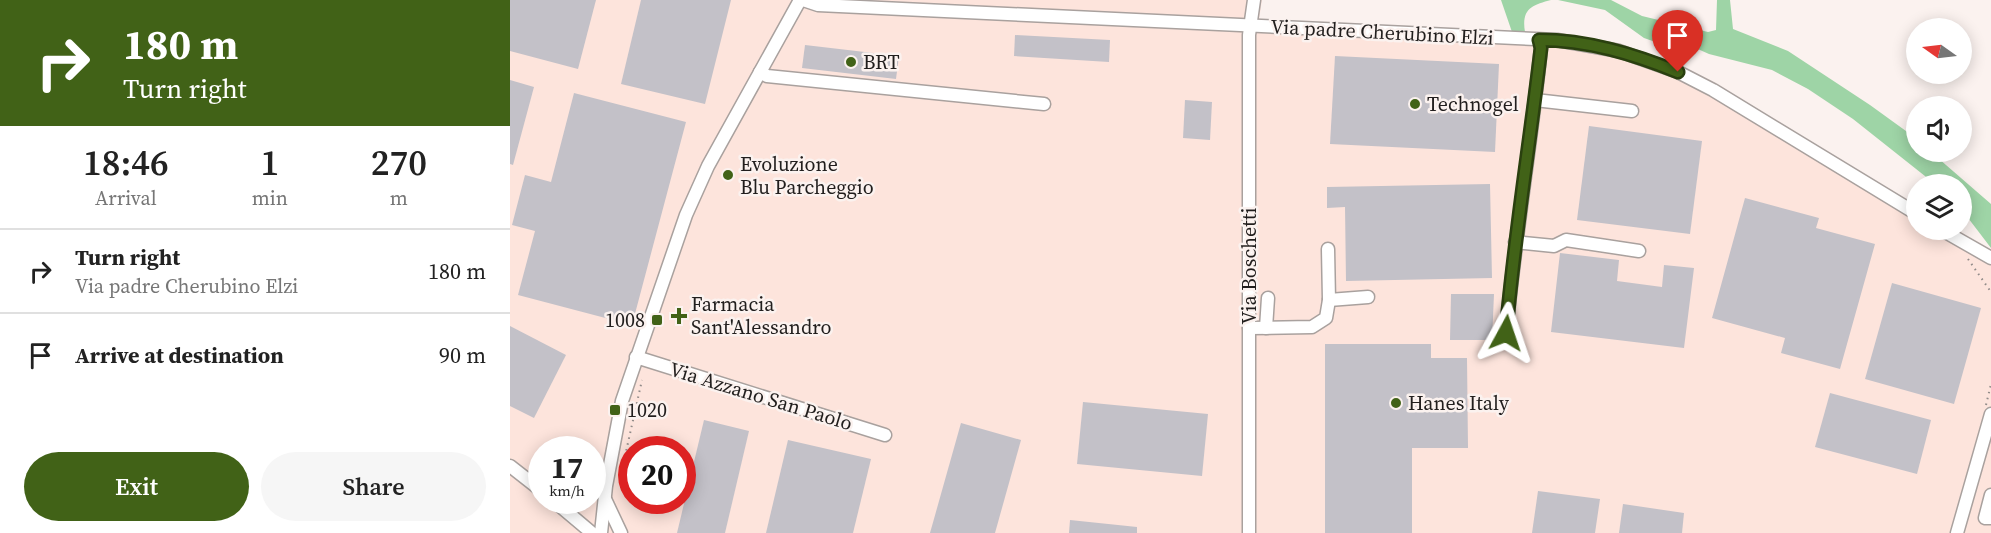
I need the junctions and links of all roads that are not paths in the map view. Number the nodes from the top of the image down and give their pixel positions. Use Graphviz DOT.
graph roads {
  1 [pos="802,0"];
  2 [pos="1254,0"];
  3 [pos="1250,26"];
  4 [pos="1539,40"];
  5 [pos="760,72"];
  6 [pos="1535,100"];
  7 [pos="1044,104"];
  8 [pos="1632,111"];
  9 [pos="1906,207"];
  10 [pos="1959,240"];
  11 [pos="1515,242"];
  12 [pos="1964,243"];
  13 [pos="1328,249"];
  14 [pos="1639,251"];
  15 [pos="1991,258"];
  16 [pos="1991,268"];
  17 [pos="1368,297"];
  18 [pos="1268,298"];
  19 [pos="1329,300"];
  20 [pos="1249,328"];
  21 [pos="1266,328"];
  22 [pos="1506,333"];
  23 [pos="641,358"];
  24 [pos="1991,415"];
  25 [pos="885,435"];
  26 [pos="510,466"];
  27 [pos="528,480"];
  28 [pos="606,491"];
  29 [pos="1991,495"];
  30 [pos="606,506"];
  31 [pos="1964,513"];
  32 [pos="573,514"];
  33 [pos="601,514"];
  34 [pos="1988,518"];
  35 [pos="597,531"];
  36 [pos="621,533"];
  37 [pos="1249,533"];
  38 [pos="1957,533"];
  1 -- 3 [label="street, Via padre Cherubino Elzi"];
  1 -- 5 [label="street"];
  2 -- 3 [label="street, Via Boschetti"];
  3 -- 4 [label="street, Via padre Cherubino Elzi"];
  3 -- 20 [label="street, Via Boschetti"];
  4 -- 6 [label="street"];
  4 -- 9 [label="street, Via padre Cherubino Elzi"];
  5 -- 7 [label="street"];
  5 -- 23 [label="street"];
  6 -- 8 [label="street"];
  6 -- 11 [label="street"];
  10 -- 12 [label="street"];
  11 -- 14 [label="street"];
  11 -- 22 [label="street"];
  12 -- 15 [label="street"];
  12 -- 16 [label="street"];
  13 -- 19 [label="street"];
  17 -- 19 [label="street"];
  18 -- 21 [label="street"];
  19 -- 21 [label="street"];
  20 -- 21 [label="street"];
  20 -- 37 [label="street, Via Boschetti"];
  23 -- 25 [label="street, Via Azzano San Paolo"];
  23 -- 28 [label="street"];
  24 -- 31 [label="street"];
  26 -- 27 [label="street"];
  29 -- 34 [label="street"];
  30 -- 36 [label="street"];
  31 -- 34 [label="street"];
  31 -- 38 [label="street"];
  32 -- 35 [label="street"];
  33 -- 35 [label="street"];
}
